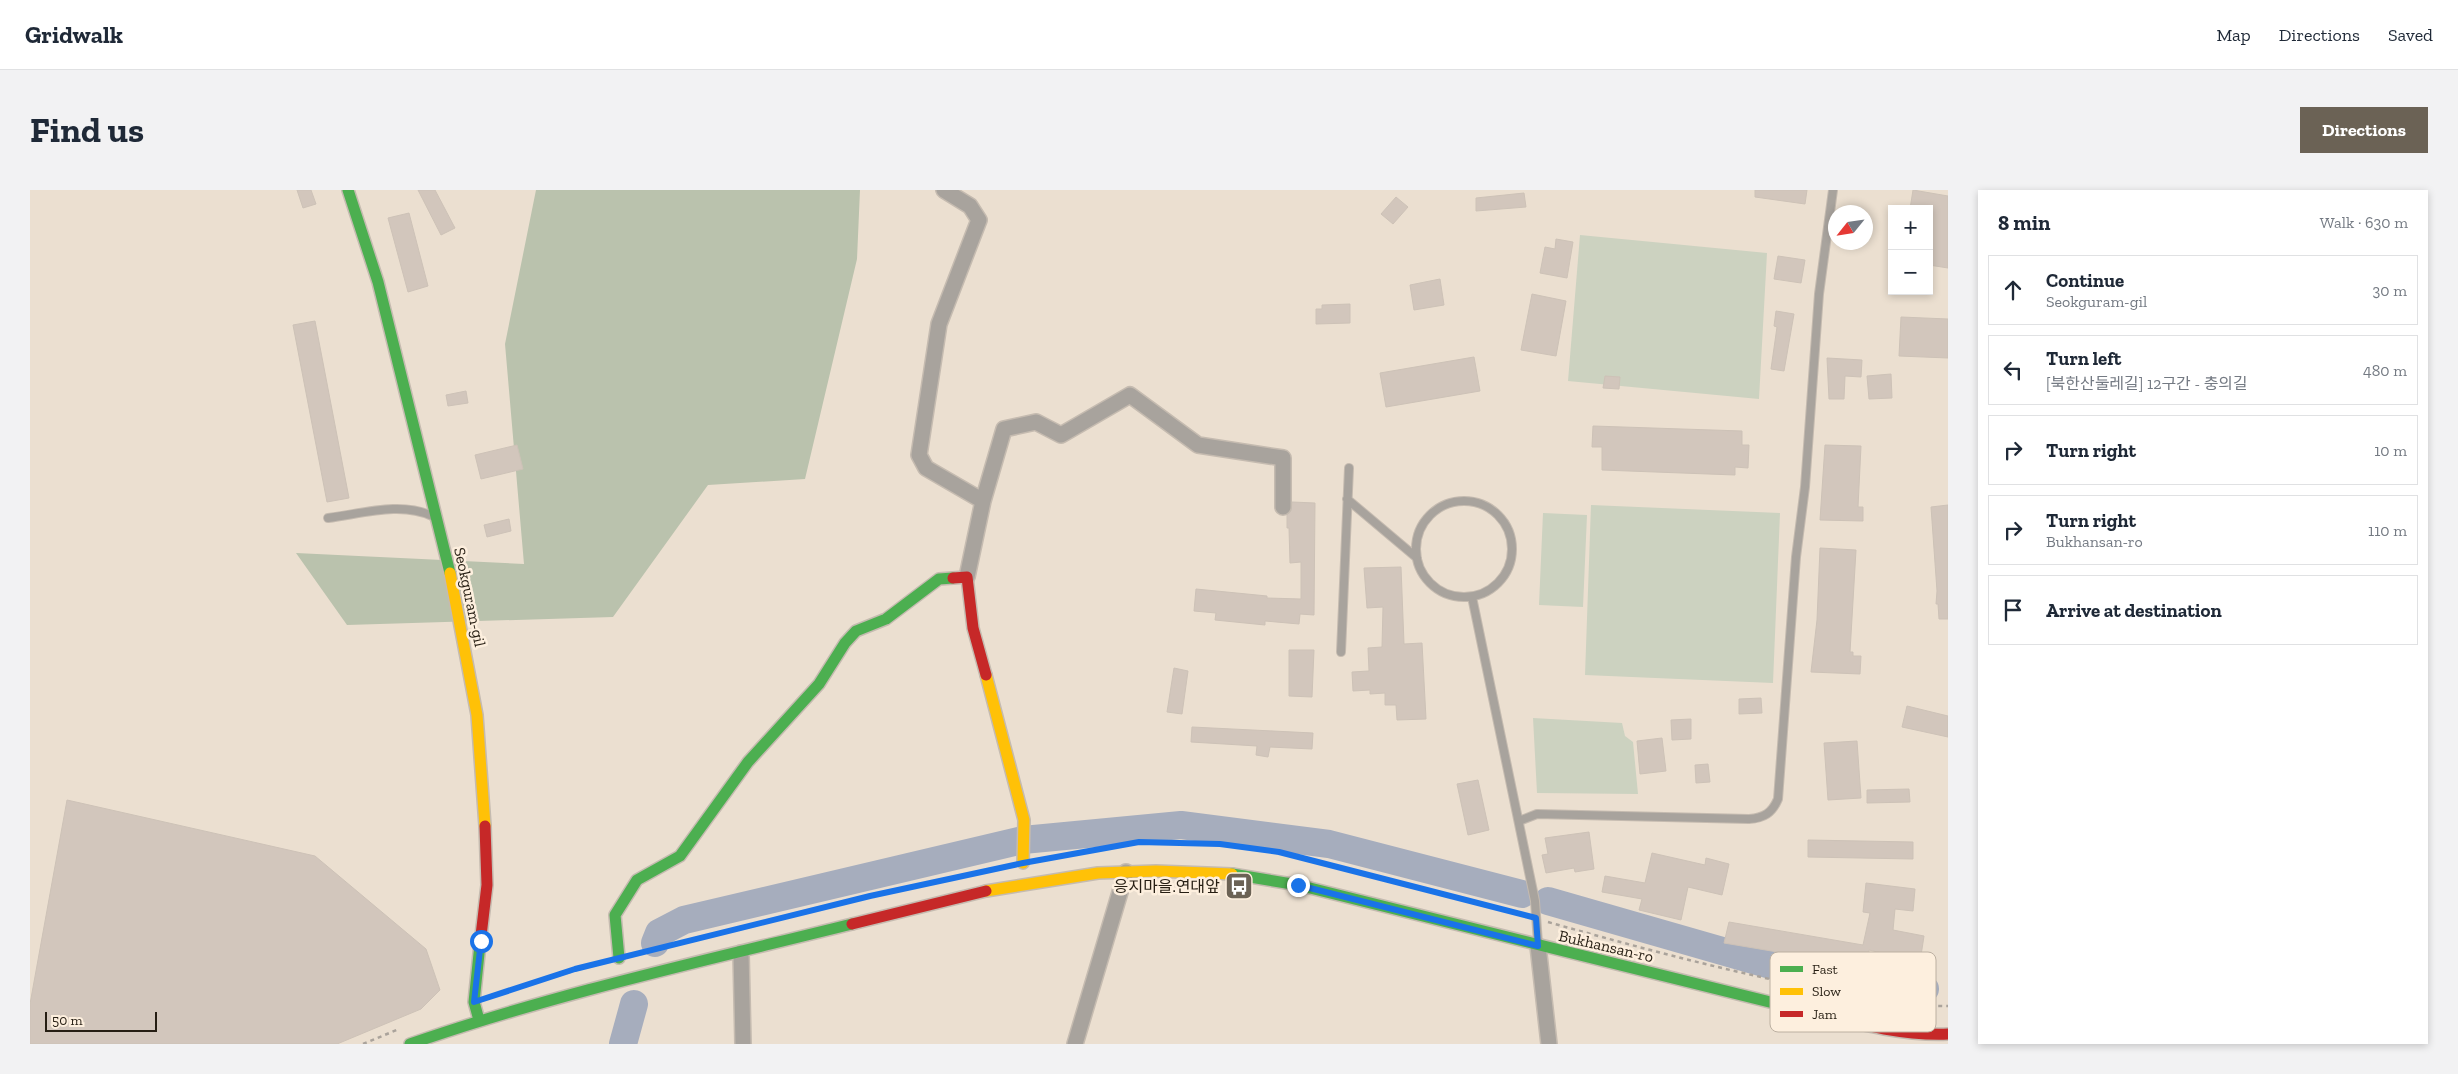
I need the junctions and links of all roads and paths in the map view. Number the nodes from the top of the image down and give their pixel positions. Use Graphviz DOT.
graph roads {
  1 [pos="348,190"];
  2 [pos="944,190"];
  3 [pos="1833,190"];
  4 [pos="1349,468"];
  5 [pos="1347,499"];
  6 [pos="983,502"];
  7 [pos="1282,507"];
  8 [pos="328,518"];
  9 [pos="436,518"];
  10 [pos="1417,558"];
  11 [pos="968,577"];
  12 [pos="1472,596"];
  13 [pos="1341,652"];
  14 [pos="1519,820"];
  15 [pos="1023,863"];
  16 [pos="985,872"];
  17 [pos="1126,872"];
  18 [pos="976,874"];
  19 [pos="1536,918"];
  20 [pos="1538,946"];
  21 [pos="741,952"];
  22 [pos="618,958"];
  23 [pos="1770,979"];
  24 [pos="474,1002"];
  25 [pos="1770,1002"];
  26 [pos="479,1020"];
  27 [pos="1897,1032"];
  28 [pos="1948,1034"];
  29 [pos="410,1044"];
  30 [pos="743,1044"];
  31 [pos="1075,1044"];
  32 [pos="1549,1044"];
  1 -- 9 [label="street, Seokguram-gil"];
  2 -- 6 [label="street"];
  3 -- 14 [label="lane"];
  4 -- 5 [label="lane"];
  5 -- 10 [label="lane"];
  5 -- 13 [label="lane"];
  6 -- 7 [label="street"];
  6 -- 11 [label="street"];
  8 -- 9 [label="lane"];
  9 -- 24 [label="street, Seokguram-gil"];
  10 -- 12 [label="lane"];
  10 -- 12 [label="lane"];
  11 -- 15 [label="street"];
  11 -- 22 [label="street"];
  12 -- 14 [label="lane"];
  14 -- 19 [label="lane"];
  15 -- 16 [label="path"];
  15 -- 19 [label="path"];
  17 -- 20 [label="street, Bukhansan-ro"];
  17 -- 21 [label="street, Bukhansan-ro"];
  17 -- 31 [label="street"];
  18 -- 22 [label="path"];
  19 -- 20 [label="lane"];
  19 -- 23 [label="path"];
  20 -- 25 [label="street, Bukhansan-ro"];
  20 -- 32 [label="street"];
  21 -- 26 [label="street, Bukhansan-ro"];
  21 -- 30 [label="street"];
  22 -- 24 [label="path"];
  24 -- 26 [label="street, Seokguram-gil"];
  26 -- 29 [label="street, Bukhansan-ro"];
  27 -- 28 [label="street, Bukhansan-ro"];
}
